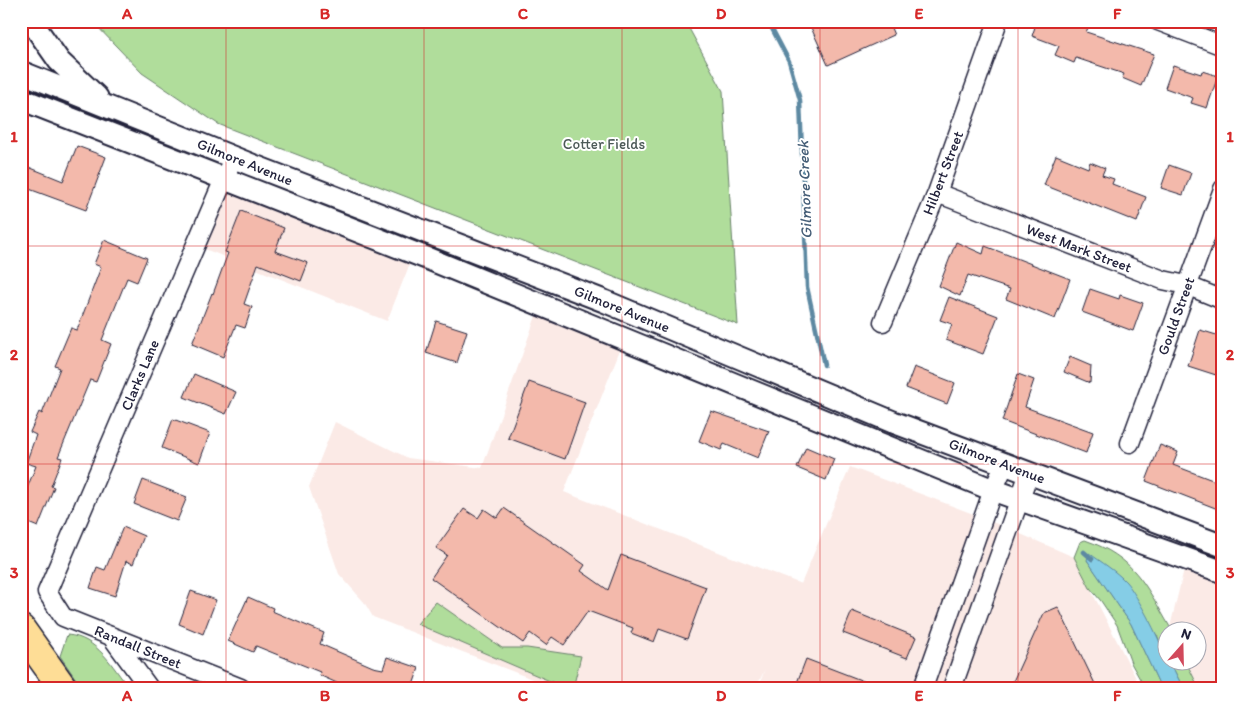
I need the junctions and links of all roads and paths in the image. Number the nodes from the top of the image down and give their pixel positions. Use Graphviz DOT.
graph roads {
  1 [pos="31,21"];
  2 [pos="998,21"];
  3 [pos="1158,21"];
  4 [pos="1223,46"];
  5 [pos="21,72"];
  6 [pos="21,99"];
  7 [pos="111,108"];
  8 [pos="234,158"];
  9 [pos="225,180"];
  10 [pos="1223,189"];
  11 [pos="937,193"];
  12 [pos="1186,285"];
  13 [pos="1223,300"];
  14 [pos="883,322"];
  15 [pos="1130,443"];
  16 [pos="1005,464"];
  17 [pos="1028,473"];
  18 [pos="993,490"];
  19 [pos="1018,499"];
  20 [pos="1223,546"];
  21 [pos="1223,572"];
  22 [pos="47,592"];
  23 [pos="21,629"];
  24 [pos="111,636"];
  25 [pos="63,688"];
  26 [pos="149,688"];
  27 [pos="241,688"];
  28 [pos="923,688"];
  29 [pos="952,688"];
  1 -- 7 [label="street"];
  2 -- 11 [label="street, Hilbert Street"];
  3 -- 4 [label="street"];
  5 -- 7 [label="street, Gilmore Avenue"];
  6 -- 9 [label="street, Gilmore Avenue"];
  7 -- 8 [label="street, Gilmore Avenue"];
  8 -- 9 [label="street, Clarks Lane"];
  8 -- 16 [label="street, Gilmore Avenue"];
  9 -- 18 [label="street, Gilmore Avenue"];
  9 -- 22 [label="street, Clarks Lane"];
  10 -- 12 [label="street, Gould Street"];
  11 -- 12 [label="street, West Mark Street"];
  11 -- 14 [label="street, Hilbert Street"];
  12 -- 13 [label="street, West Mark Street"];
  12 -- 15 [label="street, Gould Street"];
  16 -- 17 [label="street, Gilmore Avenue"];
  16 -- 18 [label="street"];
  17 -- 19 [label="street"];
  17 -- 20 [label="street, Gilmore Avenue"];
  18 -- 19 [label="street, Gilmore Avenue"];
  18 -- 28 [label="street"];
  19 -- 21 [label="street, Gilmore Avenue"];
  19 -- 29 [label="street"];
  22 -- 24 [label="street, Randall Street"];
  23 -- 25 [label="highway"];
  24 -- 26 [label="street"];
  24 -- 27 [label="street, Randall Street"];
}
